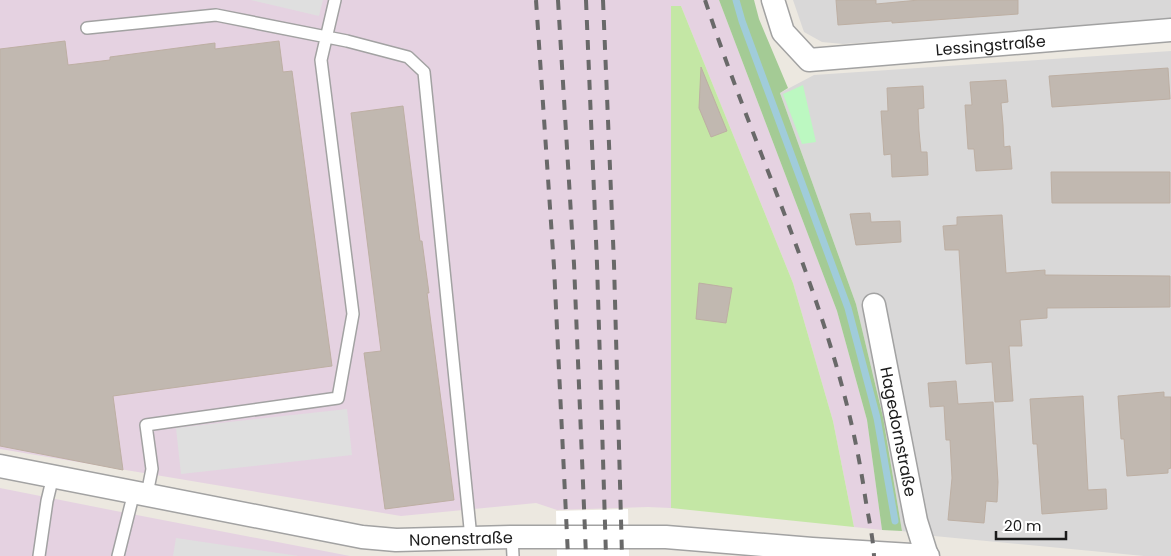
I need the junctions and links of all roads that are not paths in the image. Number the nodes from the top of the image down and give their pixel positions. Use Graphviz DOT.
graph roads {
  1 [pos="334,0"];
  2 [pos="773,0"];
  3 [pos="87,28"];
  4 [pos="1171,30"];
  5 [pos="325,37"];
  6 [pos="874,305"];
  7 [pos="0,466"];
  8 [pos="54,476"];
  9 [pos="140,493"];
  10 [pos="471,538"];
  11 [pos="512,546"];
  12 [pos="39,556"];
  13 [pos="118,556"];
  14 [pos="927,556"];
  1 -- 5 [label="lane"];
  2 -- 4 [label="street, Lessingstraße"];
  3 -- 5 [label="lane"];
  5 -- 9 [label="lane"];
  5 -- 10 [label="lane"];
  6 -- 14 [label="street, Hagedornstraße"];
  7 -- 8 [label="street, Nonenstraße"];
  8 -- 9 [label="street, Nonenstraße"];
  8 -- 12 [label="lane"];
  9 -- 10 [label="street, Nonenstraße"];
  9 -- 13 [label="lane"];
  10 -- 11 [label="street, Nonenstraße"];
  11 -- 14 [label="street, Nonenstraße"];
}
